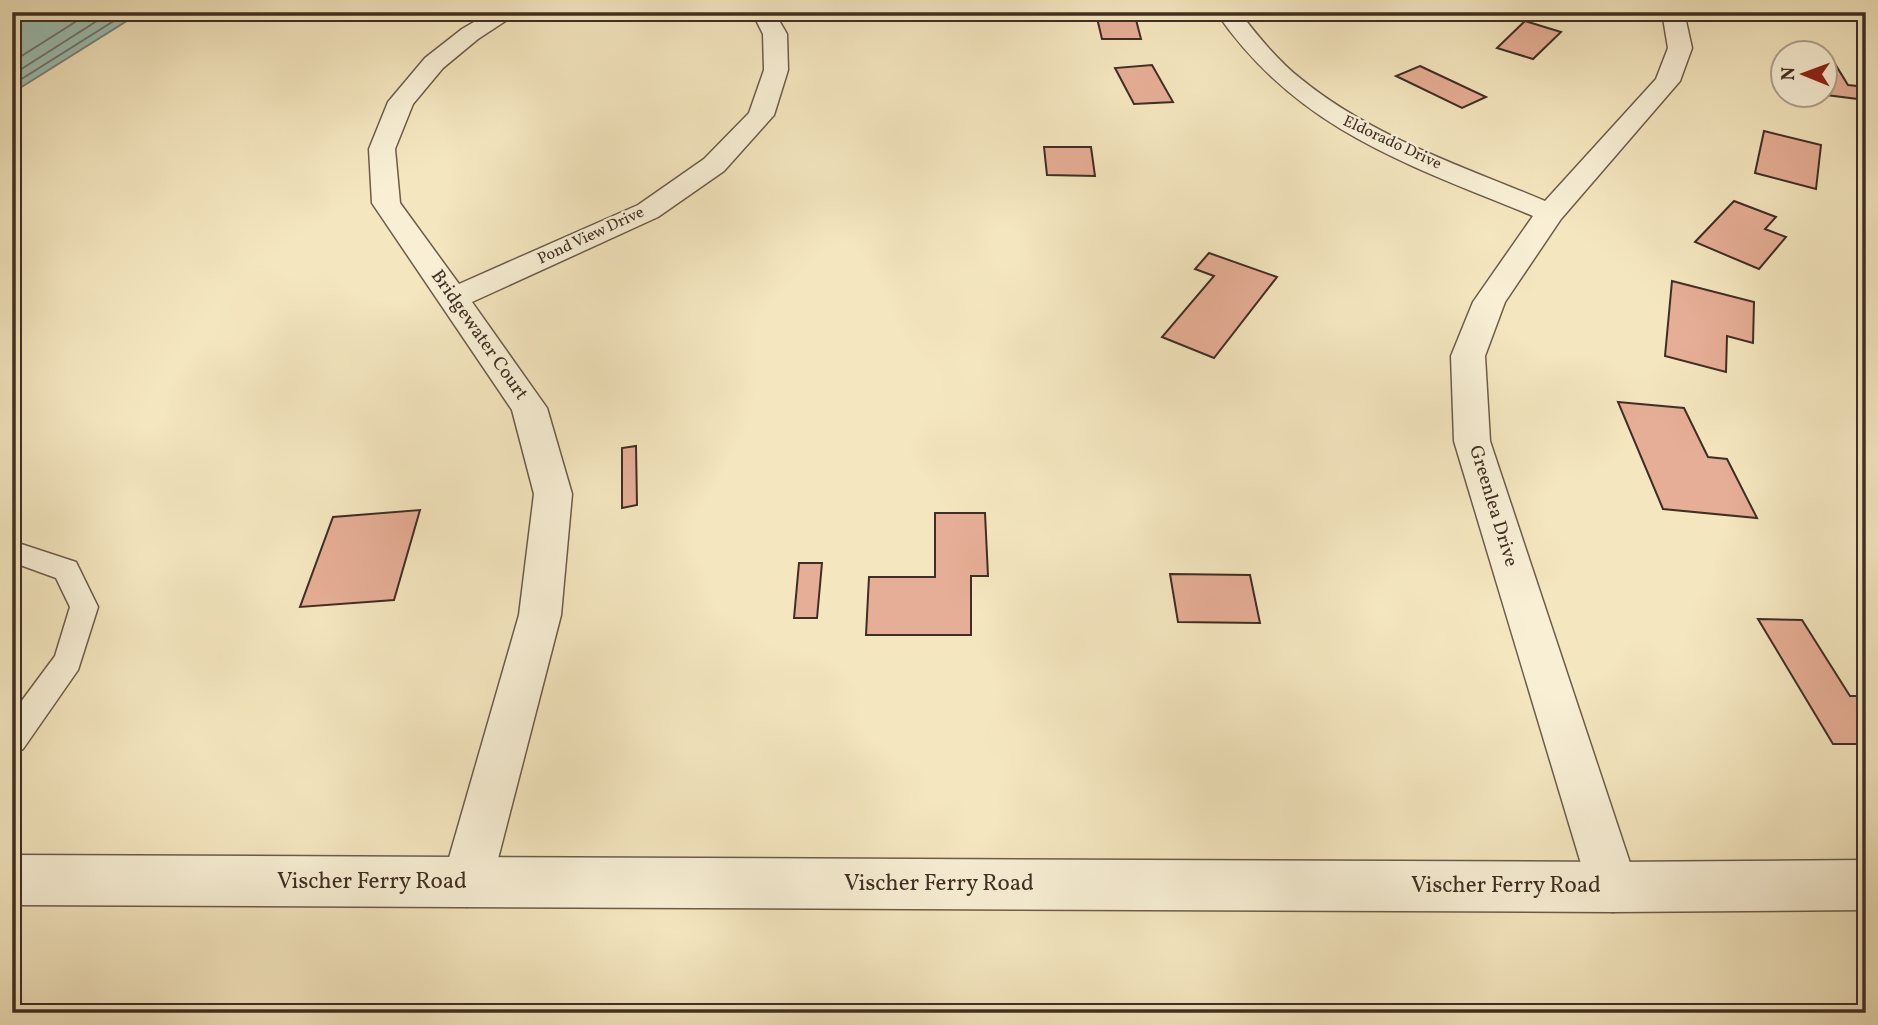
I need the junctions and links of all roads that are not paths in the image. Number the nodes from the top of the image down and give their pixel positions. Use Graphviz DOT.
graph roads {
  1 [pos="763,12"];
  2 [pos="1227,12"];
  3 [pos="1673,12"];
  4 [pos="494,15"];
  5 [pos="1550,213"];
  6 [pos="454,298"];
  7 [pos="12,551"];
  8 [pos="12,739"];
  9 [pos="12,880"];
  10 [pos="467,883"];
  11 [pos="1866,885"];
  12 [pos="1613,887"];
  1 -- 6 [label="street, Pond View Drive"];
  2 -- 5 [label="street, Eldorado Drive"];
  3 -- 5 [label="street, Greenlea Drive"];
  4 -- 6 [label="street, Bridgewater Court"];
  5 -- 12 [label="street, Greenlea Drive"];
  6 -- 10 [label="street, Bridgewater Court"];
  7 -- 8 [label="lane"];
  9 -- 10 [label="street, Vischer Ferry Road"];
  10 -- 12 [label="street, Vischer Ferry Road"];
  11 -- 12 [label="street, Vischer Ferry Road"];
}
